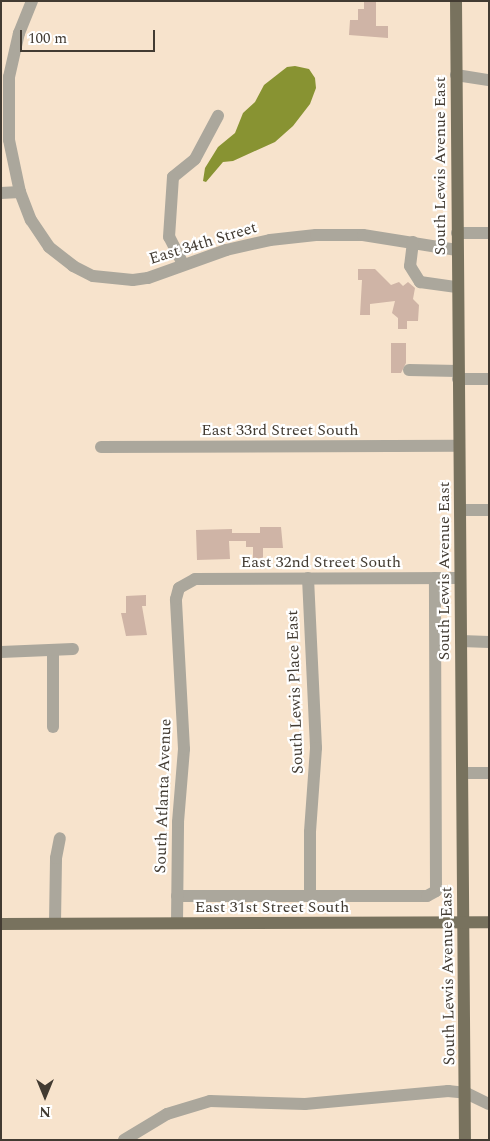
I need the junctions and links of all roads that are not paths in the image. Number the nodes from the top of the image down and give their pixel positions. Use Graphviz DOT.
graph roads {
  1 [pos="32,1"];
  2 [pos="456,1"];
  3 [pos="456,75"];
  4 [pos="489,80"];
  5 [pos="218,116"];
  6 [pos="20,192"];
  7 [pos="1,193"];
  8 [pos="457,233"];
  9 [pos="489,233"];
  10 [pos="414,242"];
  11 [pos="457,250"];
  12 [pos="184,264"];
  13 [pos="458,287"];
  14 [pos="409,370"];
  15 [pos="458,375"];
  16 [pos="489,379"];
  17 [pos="459,446"];
  18 [pos="102,447"];
  19 [pos="460,510"];
  20 [pos="489,510"];
  21 [pos="308,578"];
  22 [pos="435,578"];
  23 [pos="460,578"];
  24 [pos="184,583"];
  25 [pos="460,642"];
  26 [pos="489,642"];
  27 [pos="73,649"];
  28 [pos="53,650"];
  29 [pos="1,652"];
  30 [pos="53,727"];
  31 [pos="463,773"];
  32 [pos="489,774"];
  33 [pos="60,838"];
  34 [pos="436,892"];
  35 [pos="177,896"];
  36 [pos="310,896"];
  37 [pos="464,922"];
  38 [pos="489,922"];
  39 [pos="55,923"];
  40 [pos="177,923"];
  41 [pos="1,924"];
  42 [pos="466,1093"];
  43 [pos="489,1104"];
  44 [pos="124,1140"];
  45 [pos="466,1140"];
  1 -- 6 [label="street, East 34th Street"];
  2 -- 3 [label="main road, South Lewis Avenue East"];
  3 -- 4 [label="street"];
  3 -- 8 [label="main road, South Lewis Avenue East"];
  5 -- 12 [label="street"];
  6 -- 7 [label="street"];
  6 -- 12 [label="street, East 34th Street"];
  8 -- 9 [label="street"];
  8 -- 11 [label="main road, South Lewis Avenue East"];
  10 -- 11 [label="street, East 34th Street"];
  10 -- 12 [label="street, East 34th Street"];
  10 -- 13 [label="street"];
  11 -- 13 [label="main road, South Lewis Avenue East"];
  13 -- 15 [label="main road, South Lewis Avenue East"];
  14 -- 15 [label="street"];
  15 -- 16 [label="street"];
  15 -- 17 [label="main road, South Lewis Avenue East"];
  17 -- 18 [label="street, East 33rd Street South"];
  17 -- 19 [label="main road, South Lewis Avenue East"];
  19 -- 20 [label="street"];
  19 -- 23 [label="main road, South Lewis Avenue East"];
  21 -- 22 [label="street, East 32nd Street South"];
  21 -- 24 [label="street, East 32nd Street South"];
  21 -- 36 [label="street, South Lewis Place East"];
  22 -- 23 [label="street, East 32nd Street South"];
  22 -- 34 [label="street, South Lewis Avenue East"];
  23 -- 25 [label="main road, South Lewis Avenue East"];
  24 -- 35 [label="street, South Atlanta Avenue"];
  25 -- 26 [label="street"];
  25 -- 31 [label="main road, South Lewis Avenue East"];
  27 -- 28 [label="street"];
  28 -- 29 [label="street"];
  28 -- 30 [label="street"];
  31 -- 32 [label="street"];
  31 -- 37 [label="main road, South Lewis Avenue East"];
  33 -- 39 [label="street"];
  34 -- 36 [label="street, East 31st Street South"];
  35 -- 36 [label="street, East 31st Street South"];
  35 -- 40 [label="street, South Atlanta Avenue"];
  37 -- 38 [label="main road, East 31st Street South"];
  37 -- 40 [label="main road, East 31st Street South"];
  37 -- 42 [label="main road, South Lewis Avenue East"];
  39 -- 40 [label="main road, East 31st Street South"];
  39 -- 41 [label="main road, East 31st Street South"];
  42 -- 43 [label="street"];
  42 -- 44 [label="street"];
  42 -- 45 [label="main road, South Lewis Avenue East"];
}
